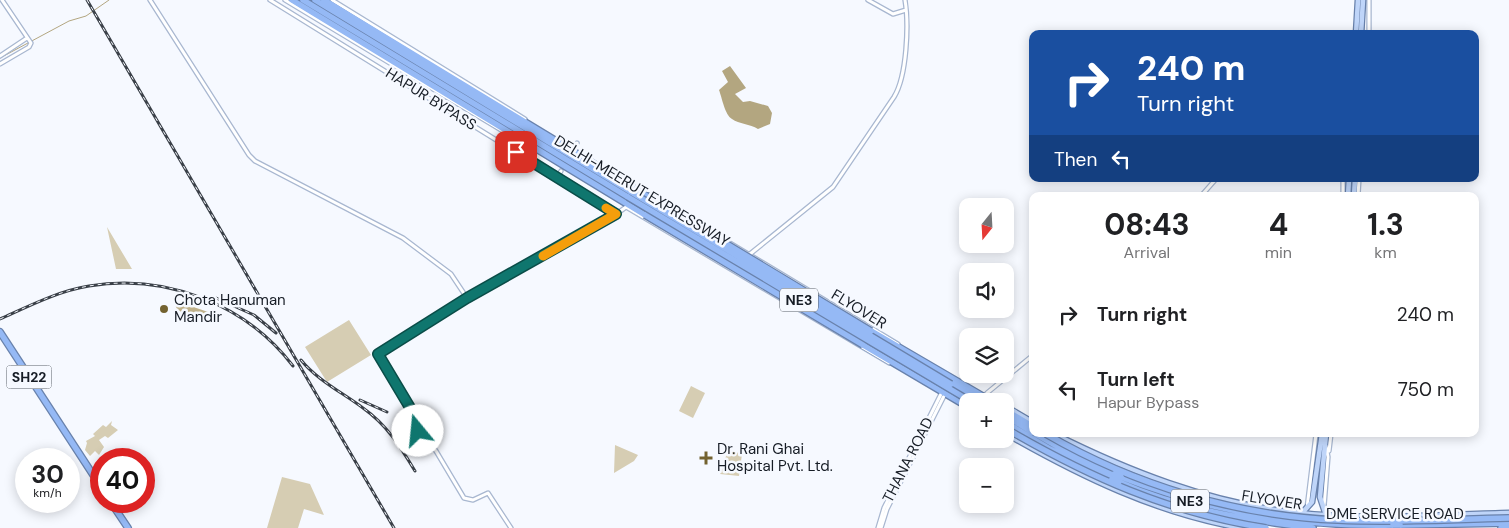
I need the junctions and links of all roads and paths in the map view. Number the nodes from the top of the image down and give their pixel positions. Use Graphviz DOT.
graph roads {
  1 [pos="2,0"];
  2 [pos="150,0"];
  3 [pos="270,0"];
  4 [pos="285,0"];
  5 [pos="292,0"];
  6 [pos="303,0"];
  7 [pos="315,0"];
  8 [pos="324,0"];
  9 [pos="332,0"];
  10 [pos="868,0"];
  11 [pos="905,0"];
  12 [pos="1358,0"];
  13 [pos="1363,0"];
  14 [pos="1369,0"];
  15 [pos="906,10"];
  16 [pos="1356,30"];
  17 [pos="1361,30"];
  18 [pos="1369,30"];
  19 [pos="29,40"];
  20 [pos="0,56"];
  21 [pos="0,64"];
  22 [pos="529,122"];
  23 [pos="521,141"];
  24 [pos="560,142"];
  25 [pos="544,155"];
  26 [pos="561,172"];
  27 [pos="557,178"];
  28 [pos="602,178"];
  29 [pos="1213,182"];
  30 [pos="638,190"];
  31 [pos="1204,192"];
  32 [pos="629,195"];
  33 [pos="622,201"];
  34 [pos="626,207"];
  35 [pos="616,214"];
  36 [pos="750,254"];
  37 [pos="755,257"];
  38 [pos="760,260"];
  39 [pos="743,278"];
  40 [pos="748,281"];
  41 [pos="467,298"];
  42 [pos="0,332"];
  43 [pos="0,338"];
  44 [pos="913,355"];
  45 [pos="1029,359"];
  46 [pos="896,365"];
  47 [pos="967,393"];
  48 [pos="977,393"];
  49 [pos="988,393"];
  50 [pos="959,394"];
  51 [pos="941,395"];
  52 [pos="959,402"];
  53 [pos="1014,413"];
  54 [pos="1014,415"];
  55 [pos="1029,420"];
  56 [pos="1014,421"];
  57 [pos="58,424"];
  58 [pos="1029,424"];
  59 [pos="1014,427"];
  60 [pos="1029,430"];
  61 [pos="1014,433"];
  62 [pos="1029,436"];
  63 [pos="1030,437"];
  64 [pos="1041,437"];
  65 [pos="1052,437"];
  66 [pos="1060,437"];
  67 [pos="1316,437"];
  68 [pos="1322,437"];
  69 [pos="1325,437"];
  70 [pos="1331,437"];
  71 [pos="1014,438"];
  72 [pos="1323,443"];
  73 [pos="1314,450"];
  74 [pos="1328,455"];
  75 [pos="1122,466"];
  76 [pos="90,471"];
  77 [pos="90,475"];
  78 [pos="1113,476"];
  79 [pos="1120,479"];
  80 [pos="1318,488"];
  81 [pos="1112,489"];
  82 [pos="1304,512"];
  83 [pos="114,513"];
  84 [pos="118,513"];
  85 [pos="1509,513"];
  86 [pos="1326,514"];
  87 [pos="1396,517"];
  88 [pos="1509,518"];
  89 [pos="1509,523"];
  90 [pos="1400,526"];
  91 [pos="1393,527"];
  92 [pos="124,528"];
  93 [pos="128,528"];
  94 [pos="511,528"];
  95 [pos="879,528"];
  96 [pos="1242,528"];
  97 [pos="1266,528"];
  98 [pos="1313,528"];
  99 [pos="1501,528"];
  100 [pos="1509,528"];
  1 -- 19 [label="street"];
  2 -- 41 [label="street"];
  3 -- 27 [label="street, HAPUR BYPASS"];
  4 -- 23 [label="street"];
  5 -- 23 [label="highway"];
  6 -- 28 [label="highway, DELHI-MEERUT EXPRESSWAY / NE3"];
  7 -- 28 [label="highway, DELHI-MEERUT EXPRESSWAY / NE3"];
  8 -- 22 [label="highway"];
  9 -- 22 [label="street"];
  10 -- 15 [label="street"];
  11 -- 15 [label="street"];
  12 -- 16 [label="main road"];
  13 -- 17 [label="main road"];
  14 -- 18 [label="street"];
  15 -- 36 [label="street"];
  19 -- 20 [label="street"];
  19 -- 21 [label="street"];
  22 -- 24 [label="highway"];
  23 -- 25 [label="highway"];
  24 -- 28 [label="highway"];
  24 -- 30 [label="highway, FLYOVER"];
  25 -- 28 [label="highway"];
  25 -- 33 [label="highway, FLYOVER"];
  26 -- 27 [label="street"];
  27 -- 35 [label="street, HAPUR BYPASS"];
  28 -- 32 [label="highway, DELHI-MEERUT EXPRESSWAY / NE3"];
  29 -- 31 [label="street"];
  30 -- 36 [label="street"];
  30 -- 44 [label="highway, FLYOVER, bridge"];
  32 -- 47 [label="highway, DELHI-MEERUT EXPRESSWAY / NE3, bridge"];
  32 -- 50 [label="highway, DELHI-MEERUT EXPRESSWAY / NE3, bridge"];
  33 -- 34 [label="street"];
  33 -- 46 [label="highway, FLYOVER, bridge"];
  34 -- 35 [label="street"];
  34 -- 39 [label="street"];
  35 -- 41 [label="street"];
  36 -- 37 [label="street"];
  37 -- 38 [label="street"];
  37 -- 39 [label="street"];
  38 -- 40 [label="street"];
  38 -- 44 [label="street"];
  39 -- 40 [label="street"];
  40 -- 46 [label="street"];
  41 -- 94 [label="street"];
  42 -- 57 [label="highway, SH22"];
  43 -- 57 [label="highway, SH22"];
  44 -- 48 [label="highway, FLYOVER"];
  45 -- 49 [label="street"];
  46 -- 51 [label="highway, FLYOVER"];
  51 -- 52 [label="highway, FLYOVER"];
  51 -- 95 [label="street, THANA ROAD"];
  53 -- 55 [label="main road"];
  54 -- 58 [label="highway"];
  56 -- 60 [label="highway"];
  57 -- 76 [label="highway, SH22"];
  57 -- 77 [label="highway, SH22"];
  59 -- 62 [label="highway, NE3"];
  61 -- 97 [label="highway, FLYOVER, bridge"];
  63 -- 78 [label="highway, NE3"];
  64 -- 78 [label="highway, NE3"];
  65 -- 88 [label="highway, FLYOVER, bridge"];
  66 -- 75 [label="main road, DME SERVICE ROAD"];
  67 -- 73 [label="street"];
  68 -- 72 [label="main road"];
  69 -- 72 [label="main road"];
  70 -- 74 [label="street"];
  71 -- 81 [label="main road"];
  72 -- 73 [label="street"];
  72 -- 74 [label="street"];
  72 -- 80 [label="main road"];
  73 -- 82 [label="street"];
  74 -- 86 [label="street"];
  75 -- 81 [label="main road"];
  75 -- 82 [label="main road, DME SERVICE ROAD"];
  78 -- 79 [label="highway, NE3, bridge"];
  79 -- 91 [label="highway, NE3"];
  79 -- 98 [label="highway, NE3"];
  80 -- 82 [label="main road"];
  80 -- 86 [label="main road"];
  81 -- 96 [label="main road"];
  82 -- 86 [label="main road, DME SERVICE ROAD"];
  83 -- 92 [label="highway"];
  84 -- 93 [label="highway"];
  85 -- 87 [label="main road, DME SERVICE ROAD"];
  86 -- 87 [label="main road, DME SERVICE ROAD"];
  87 -- 90 [label="main road"];
  87 -- 91 [label="main road"];
  89 -- 90 [label="highway, NE3"];
  90 -- 91 [label="highway, NE3, bridge"];
  99 -- 100 [label="highway"];
}
